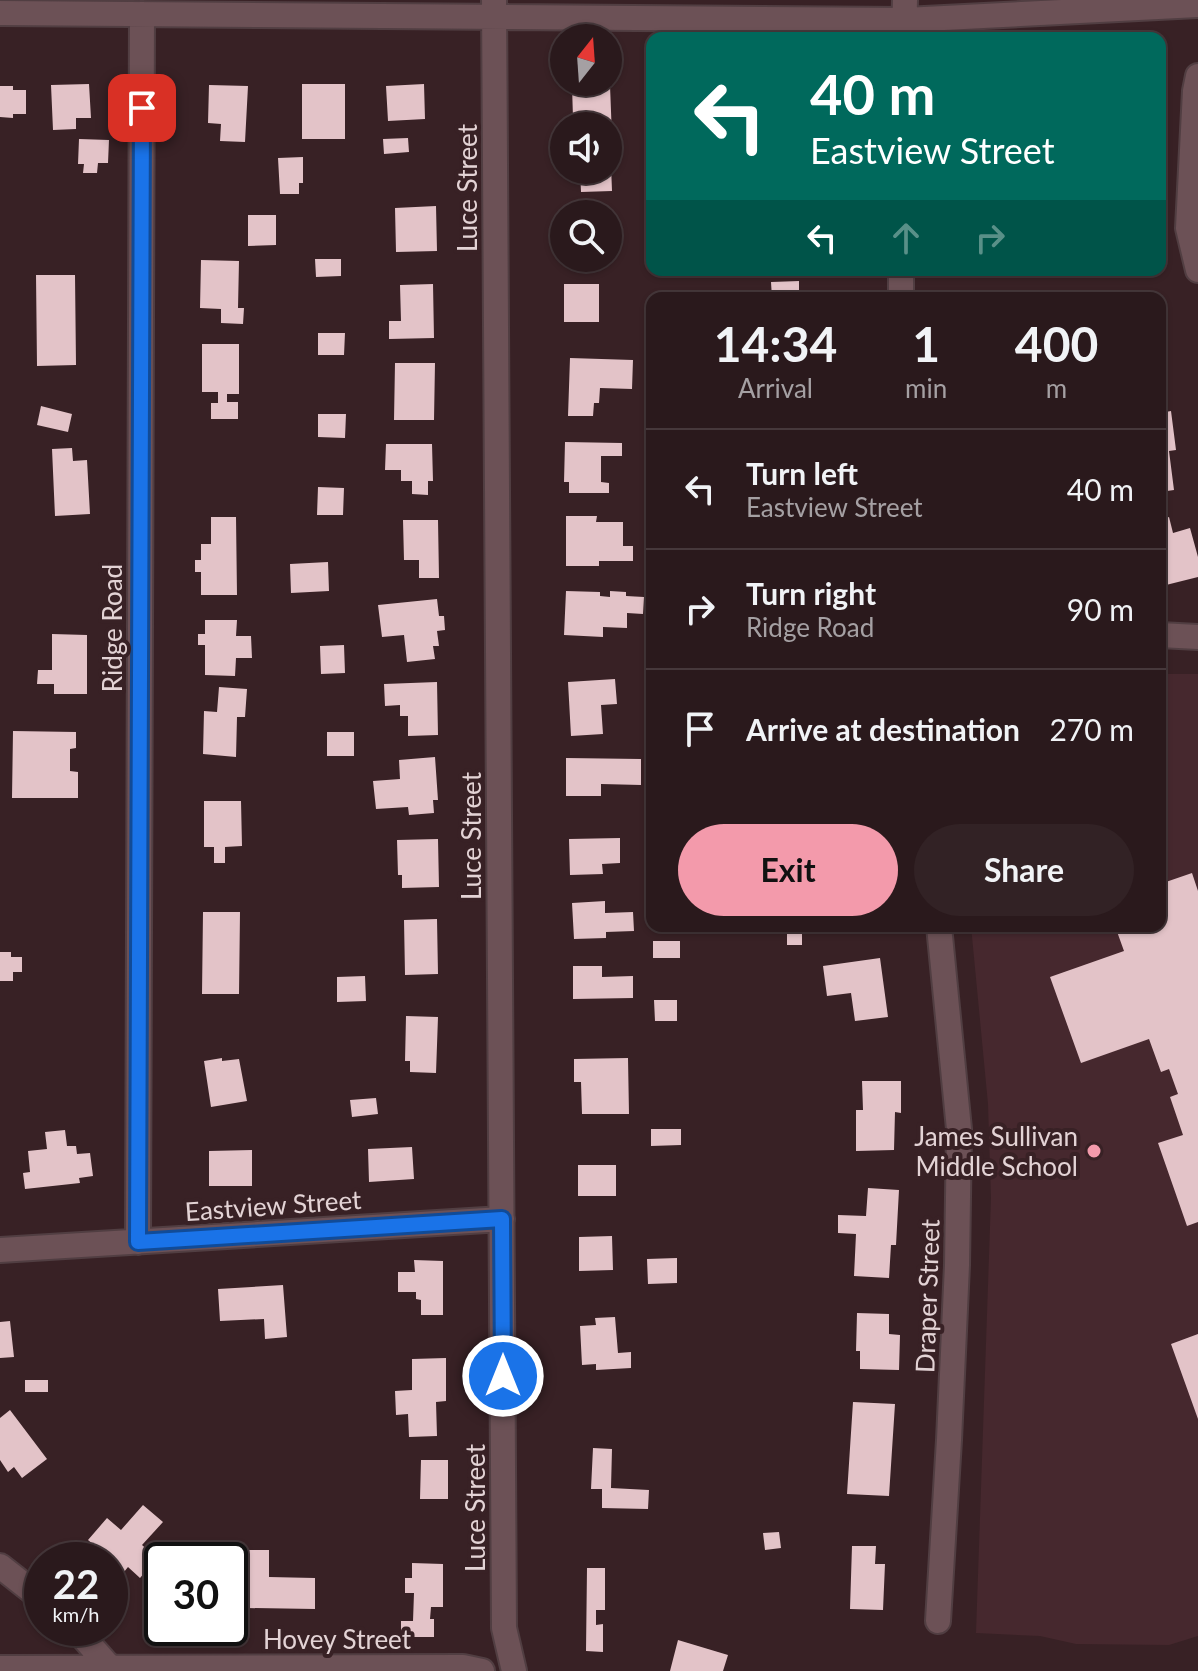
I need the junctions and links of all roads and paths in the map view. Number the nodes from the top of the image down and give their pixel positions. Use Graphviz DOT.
graph roads {
  1 [pos="1198,5"];
  2 [pos="494,8"];
  3 [pos="0,13"];
  4 [pos="142,14"];
  5 [pos="905,19"];
  6 [pos="1198,76"];
  7 [pos="1198,270"];
  8 [pos="1166,635"];
  9 [pos="1198,637"];
  10 [pos="940,932"];
  11 [pos="502,1219"];
  12 [pos="138,1242"];
  13 [pos="0,1250"];
  14 [pos="0,1566"];
  15 [pos="24,1585"];
  16 [pos="938,1621"];
  17 [pos="91,1646"];
  18 [pos="0,1668"];
  19 [pos="112,1669"];
  20 [pos="482,1671"];
  21 [pos="514,1671"];
  1 -- 5 [label="street"];
  2 -- 4 [label="street"];
  2 -- 5 [label="street"];
  2 -- 11 [label="street, Luce Street"];
  3 -- 4 [label="street"];
  4 -- 12 [label="street, Ridge Road"];
  6 -- 7 [label="street"];
  8 -- 9 [label="street"];
  10 -- 16 [label="street, Draper Street"];
  11 -- 12 [label="street, Eastview Street"];
  11 -- 21 [label="street, Luce Street"];
  12 -- 13 [label="street, Eastview Street"];
  14 -- 15 [label="street"];
  17 -- 19 [label="street"];
  18 -- 19 [label="street, Hovey Street"];
  19 -- 20 [label="street, Hovey Street"];
}
